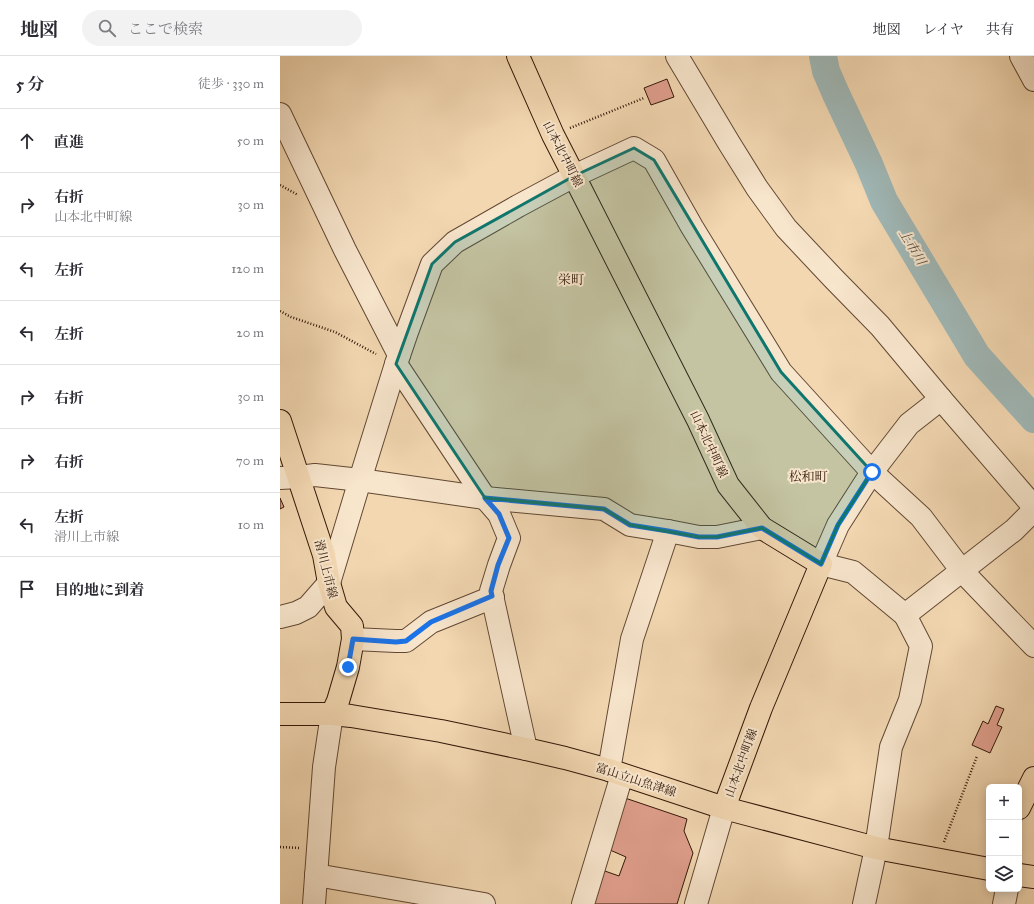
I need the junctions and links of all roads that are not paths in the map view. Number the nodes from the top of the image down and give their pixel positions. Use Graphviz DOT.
graph roads {
  1 [pos="518,56"];
  2 [pos="677,56"];
  3 [pos="1021,56"];
  4 [pos="1034,80"];
  5 [pos="280,114"];
  6 [pos="574,176"];
  7 [pos="398,359"];
  8 [pos="941,399"];
  9 [pos="280,421"];
  10 [pos="872,472"];
  11 [pos="289,478"];
  12 [pos="360,480"];
  13 [pos="485,498"];
  14 [pos="1034,508"];
  15 [pos="762,528"];
  16 [pos="668,531"];
  17 [pos="821,564"];
  18 [pos="962,571"];
  19 [pos="330,583"];
  20 [pos="492,596"];
  21 [pos="904,615"];
  22 [pos="280,617"];
  23 [pos="353,639"];
  24 [pos="1034,646"];
  25 [pos="280,714"];
  26 [pos="332,714"];
  27 [pos="526,749"];
  28 [pos="615,772"];
  29 [pos="1034,778"];
  30 [pos="1022,802"];
  31 [pos="724,808"];
  32 [pos="876,848"];
  33 [pos="986,868"];
  34 [pos="316,875"];
  35 [pos="1022,875"];
  36 [pos="1034,877"];
  37 [pos="1006,892"];
  38 [pos="314,904"];
  39 [pos="484,904"];
  40 [pos="584,904"];
  41 [pos="696,904"];
  42 [pos="864,904"];
  43 [pos="1004,904"];
  1 -- 6 [label="main road, 山本北中町線"];
  2 -- 8 [label="street"];
  3 -- 4 [label="street"];
  5 -- 7 [label="street"];
  6 -- 7 [label="street"];
  6 -- 10 [label="street"];
  6 -- 15 [label="main road, 山本北中町線"];
  7 -- 12 [label="street"];
  7 -- 13 [label="street"];
  8 -- 10 [label="street"];
  8 -- 14 [label="street"];
  9 -- 11 [label="main road, 滑川上市線"];
  10 -- 17 [label="street"];
  10 -- 18 [label="street"];
  11 -- 12 [label="street"];
  11 -- 19 [label="main road, 滑川上市線"];
  12 -- 13 [label="street"];
  12 -- 19 [label="street"];
  13 -- 16 [label="street"];
  13 -- 20 [label="street"];
  14 -- 18 [label="street"];
  15 -- 16 [label="street"];
  15 -- 17 [label="main road, 山本北中町線"];
  16 -- 28 [label="street"];
  17 -- 21 [label="street"];
  17 -- 31 [label="main road, 山本北中町線"];
  18 -- 21 [label="street"];
  18 -- 24 [label="street"];
  19 -- 22 [label="street"];
  19 -- 23 [label="main road, 滑川上市線"];
  20 -- 23 [label="street"];
  20 -- 27 [label="street"];
  21 -- 32 [label="street"];
  23 -- 26 [label="main road, 滑川上市線"];
  25 -- 26 [label="main road, 富山立山魚津線"];
  26 -- 27 [label="main road, 富山立山魚津線"];
  26 -- 34 [label="street"];
  27 -- 28 [label="main road, 富山立山魚津線"];
  28 -- 31 [label="main road, 富山立山魚津線"];
  28 -- 40 [label="street"];
  29 -- 30 [label="main road"];
  31 -- 32 [label="main road, 富山立山魚津線"];
  31 -- 41 [label="street"];
  32 -- 33 [label="main road, 富山立山魚津線"];
  32 -- 42 [label="street"];
  34 -- 38 [label="street"];
  34 -- 39 [label="street"];
  35 -- 36 [label="main road"];
  37 -- 43 [label="street"];
}
